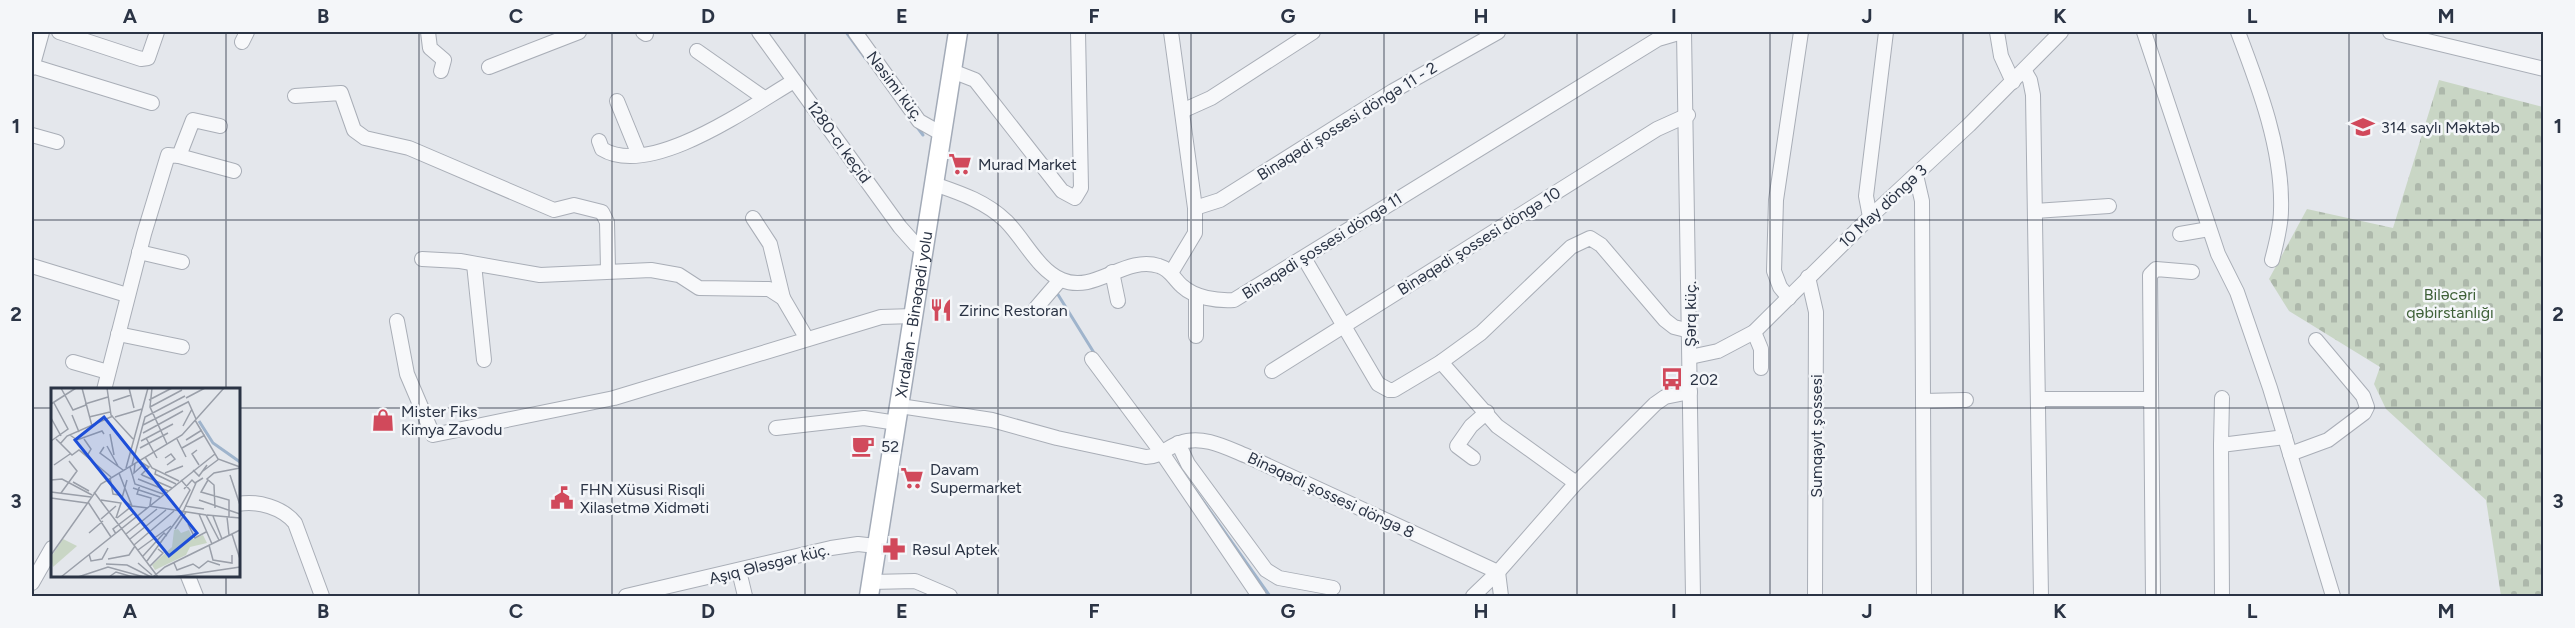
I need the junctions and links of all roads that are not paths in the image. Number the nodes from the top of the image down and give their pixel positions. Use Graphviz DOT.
graph roads {
  1 [pos="42,32"];
  2 [pos="59,32"];
  3 [pos="157,32"];
  4 [pos="428,32"];
  5 [pos="579,32"];
  6 [pos="759,32"];
  7 [pos="855,32"];
  8 [pos="958,32"];
  9 [pos="1078,32"];
  10 [pos="1171,32"];
  11 [pos="1313,32"];
  12 [pos="1498,32"];
  13 [pos="1683,32"];
  14 [pos="1801,32"];
  15 [pos="1886,32"];
  16 [pos="1997,32"];
  17 [pos="2061,32"];
  18 [pos="2144,32"];
  19 [pos="2238,32"];
  20 [pos="2391,32"];
  21 [pos="696,51"];
  22 [pos="32,67"];
  23 [pos="489,67"];
  24 [pos="2544,69"];
  25 [pos="2024,70"];
  26 [pos="441,71"];
  27 [pos="952,71"];
  28 [pos="794,81"];
  29 [pos="2013,82"];
  30 [pos="295,96"];
  31 [pos="764,99"];
  32 [pos="617,101"];
  33 [pos="152,103"];
  34 [pos="1182,111"];
  35 [pos="1688,115"];
  36 [pos="220,126"];
  37 [pos="942,134"];
  38 [pos="32,135"];
  39 [pos="600,141"];
  40 [pos="57,142"];
  41 [pos="639,155"];
  42 [pos="179,156"];
  43 [pos="234,171"];
  44 [pos="1916,175"];
  45 [pos="934,184"];
  46 [pos="2109,206"];
  47 [pos="1195,208"];
  48 [pos="2035,211"];
  49 [pos="1870,217"];
  50 [pos="753,218"];
  51 [pos="2209,230"];
  52 [pos="2180,234"];
  53 [pos="924,248"];
  54 [pos="139,252"];
  55 [pos="1304,258"];
  56 [pos="422,259"];
  57 [pos="2272,260"];
  58 [pos="182,262"];
  59 [pos="474,264"];
  60 [pos="32,266"];
  61 [pos="608,270"];
  62 [pos="1112,272"];
  63 [pos="2192,272"];
  64 [pos="1172,273"];
  65 [pos="1808,277"];
  66 [pos="1060,280"];
  67 [pos="128,295"];
  68 [pos="1196,295"];
  69 [pos="783,298"];
  70 [pos="1789,298"];
  71 [pos="1118,301"];
  72 [pos="1036,308"];
  73 [pos="914,316"];
  74 [pos="397,321"];
  75 [pos="1345,325"];
  76 [pos="1690,331"];
  77 [pos="1754,332"];
  78 [pos="118,334"];
  79 [pos="1196,336"];
  80 [pos="807,339"];
  81 [pos="2316,340"];
  82 [pos="182,347"];
  83 [pos="1690,357"];
  84 [pos="1092,358"];
  85 [pos="484,360"];
  86 [pos="73,362"];
  87 [pos="1442,362"];
  88 [pos="1761,368"];
  89 [pos="1272,371"];
  90 [pos="108,372"];
  91 [pos="104,388"];
  92 [pos="1130,390"];
  93 [pos="1690,392"];
  94 [pos="2222,398"];
  95 [pos="2039,399"];
  96 [pos="2151,399"];
  97 [pos="1966,400"];
  98 [pos="1923,401"];
  99 [pos="1487,412"];
  100 [pos="898,414"];
  101 [pos="776,428"];
  102 [pos="2285,437"];
  103 [pos="2221,445"];
  104 [pos="1170,449"];
  105 [pos="2290,454"];
  106 [pos="1473,458"];
  107 [pos="1576,483"];
  108 [pos="240,504"];
  109 [pos="876,546"];
  110 [pos="51,550"];
  111 [pos="739,571"];
  112 [pos="1498,572"];
  113 [pos="188,577"];
  114 [pos="32,583"];
  115 [pos="1333,588"];
  116 [pos="870,589"];
  117 [pos="196,597"];
  118 [pos="322,597"];
  119 [pos="626,597"];
  120 [pos="745,597"];
  121 [pos="950,597"];
  122 [pos="1259,597"];
  123 [pos="1473,597"];
  124 [pos="1502,597"];
  125 [pos="1693,597"];
  126 [pos="1815,597"];
  127 [pos="1924,597"];
  128 [pos="2041,597"];
  129 [pos="2153,597"];
  130 [pos="2222,597"];
  131 [pos="2333,597"];
  1 -- 22 [label="street"];
  2 -- 3 [label="street"];
  4 -- 26 [label="street"];
  5 -- 23 [label="street"];
  6 -- 28 [label="street, 1280-cı keçid"];
  7 -- 37 [label="street, Nəsimi küç."];
  8 -- 27 [label="main road, Xırdalan - Binəqədi yolu"];
  9 -- 27 [label="street"];
  10 -- 34 [label="street"];
  11 -- 34 [label="street"];
  12 -- 47 [label="street, Binəqədi şossesi döngə 11 - 2"];
  13 -- 35 [label="street, Şərq küç."];
  13 -- 55 [label="street, Binəqədi şossesi döngə 11"];
  14 -- 70 [label="street"];
  15 -- 49 [label="street"];
  16 -- 29 [label="street"];
  17 -- 25 [label="street, 10 May döngə 3"];
  18 -- 51 [label="street"];
  19 -- 57 [label="street"];
  20 -- 24 [label="street"];
  21 -- 31 [label="street"];
  22 -- 33 [label="street"];
  25 -- 29 [label="street, 10 May döngə 3"];
  25 -- 48 [label="street"];
  27 -- 37 [label="main road, Xırdalan - Binəqədi yolu"];
  28 -- 31 [label="street"];
  28 -- 53 [label="street, 1280-cı keçid"];
  29 -- 44 [label="street, 10 May döngə 3"];
  30 -- 61 [label="street"];
  31 -- 41 [label="street"];
  32 -- 41 [label="street"];
  34 -- 47 [label="street"];
  35 -- 75 [label="street, Binəqədi şossesi döngə 10"];
  35 -- 76 [label="street, Şərq küç."];
  36 -- 42 [label="street"];
  37 -- 45 [label="main road, Xırdalan - Binəqədi yolu"];
  38 -- 40 [label="street"];
  39 -- 41 [label="street"];
  42 -- 43 [label="street"];
  42 -- 54 [label="street"];
  44 -- 49 [label="street, 10 May döngə 3"];
  44 -- 98 [label="street"];
  45 -- 53 [label="main road, Xırdalan - Binəqədi yolu"];
  45 -- 66 [label="street"];
  46 -- 48 [label="street"];
  47 -- 64 [label="street"];
  48 -- 95 [label="street"];
  49 -- 65 [label="street, 10 May döngə 3"];
  50 -- 69 [label="street"];
  51 -- 52 [label="street"];
  51 -- 102 [label="street"];
  53 -- 73 [label="main road, Xırdalan - Binəqədi yolu"];
  54 -- 58 [label="street"];
  54 -- 67 [label="street"];
  55 -- 68 [label="street, Binəqədi şossesi döngə 11"];
  55 -- 75 [label="street"];
  56 -- 59 [label="street"];
  59 -- 61 [label="street"];
  59 -- 85 [label="street"];
  60 -- 67 [label="street"];
  61 -- 69 [label="street"];
  62 -- 64 [label="street"];
  62 -- 66 [label="street"];
  62 -- 71 [label="street"];
  63 -- 96 [label="street"];
  64 -- 68 [label="street"];
  65 -- 70 [label="street, 10 May döngə 3"];
  65 -- 126 [label="street, Sumqayıt şossesi"];
  66 -- 72 [label="street"];
  67 -- 78 [label="street"];
  68 -- 79 [label="street"];
  69 -- 80 [label="street"];
  70 -- 77 [label="street, 10 May döngə 3"];
  73 -- 80 [label="street"];
  73 -- 100 [label="main road, Xırdalan - Binəqədi yolu"];
  74 -- 80 [label="street"];
  75 -- 87 [label="street"];
  75 -- 89 [label="street, Binəqədi şossesi döngə 10"];
  76 -- 83 [label="street, Şərq küç."];
  76 -- 87 [label="street"];
  77 -- 83 [label="street, 10 May döngə 3"];
  77 -- 88 [label="street"];
  78 -- 82 [label="street"];
  78 -- 90 [label="street"];
  81 -- 105 [label="street"];
  83 -- 93 [label="street, Şərq küç."];
  84 -- 104 [label="street"];
  86 -- 90 [label="street"];
  87 -- 99 [label="street"];
  90 -- 91 [label="street"];
  92 -- 104 [label="street"];
  93 -- 107 [label="street"];
  93 -- 125 [label="street, Şərq küç."];
  94 -- 103 [label="street"];
  95 -- 96 [label="street"];
  95 -- 128 [label="street"];
  96 -- 129 [label="street"];
  97 -- 98 [label="street"];
  98 -- 127 [label="street"];
  99 -- 106 [label="street"];
  99 -- 107 [label="street"];
  100 -- 101 [label="street, Binəqədi şossesi döngə 8"];
  100 -- 104 [label="street, Binəqədi şossesi döngə 8"];
  100 -- 109 [label="main road, Xırdalan - Binəqədi yolu"];
  102 -- 103 [label="street"];
  102 -- 105 [label="street"];
  103 -- 130 [label="street"];
  104 -- 112 [label="street, Binəqədi şossesi döngə 8"];
  104 -- 115 [label="street"];
  104 -- 122 [label="street"];
  105 -- 131 [label="street"];
  107 -- 112 [label="street"];
  108 -- 118 [label="street"];
  109 -- 111 [label="street, Aşıq Ələsgər küç."];
  109 -- 116 [label="main road, Xırdalan - Binəqədi yolu"];
  110 -- 114 [label="street"];
  111 -- 119 [label="street, Aşıq Ələsgər küç."];
  111 -- 120 [label="street"];
  112 -- 123 [label="street"];
  112 -- 124 [label="street"];
  113 -- 117 [label="street"];
  116 -- 121 [label="street"];
}
